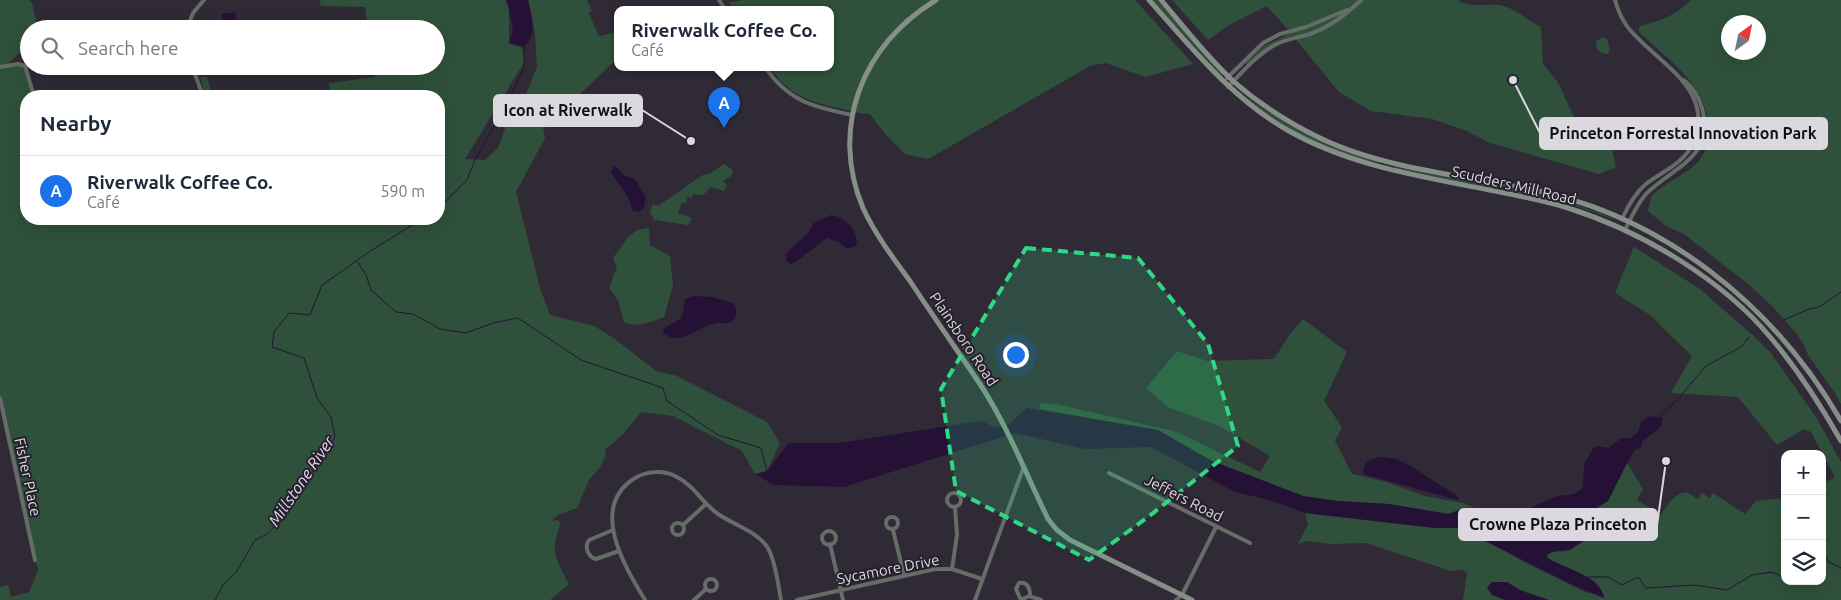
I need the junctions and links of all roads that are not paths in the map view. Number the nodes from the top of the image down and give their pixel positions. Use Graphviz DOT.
graph roads {
  1 [pos="204,0"];
  2 [pos="936,0"];
  3 [pos="1150,0"];
  4 [pos="1161,0"];
  5 [pos="1361,0"];
  6 [pos="1614,0"];
  7 [pos="1353,7"];
  8 [pos="190,20"];
  9 [pos="1314,24"];
  10 [pos="1317,31"];
  11 [pos="20,64"];
  12 [pos="0,67"];
  13 [pos="768,71"];
  14 [pos="28,75"];
  15 [pos="195,75"];
  16 [pos="1229,76"];
  17 [pos="1678,76"];
  18 [pos="1234,81"];
  19 [pos="1223,82"];
  20 [pos="1228,87"];
  21 [pos="32,90"];
  22 [pos="201,90"];
  23 [pos="852,115"];
  24 [pos="1622,219"];
  25 [pos="1629,222"];
  26 [pos="1625,230"];
  27 [pos="0,398"];
  28 [pos="2,414"];
  29 [pos="1841,421"];
  30 [pos="1841,440"];
  31 [pos="1024,466"];
  32 [pos="1109,473"];
  33 [pos="706,504"];
  34 [pos="955,506"];
  35 [pos="683,525"];
  36 [pos="1216,527"];
  37 [pos="613,530"];
  38 [pos="893,530"];
  39 [pos="1250,543"];
  40 [pos="830,544"];
  41 [pos="619,551"];
  42 [pos="35,560"];
  43 [pos="952,569"];
  44 [pos="904,575"];
  45 [pos="982,579"];
  46 [pos="706,590"];
  47 [pos="841,590"];
  48 [pos="1030,596"];
  49 [pos="1183,598"];
  50 [pos="645,600"];
  51 [pos="694,600"];
  52 [pos="781,600"];
  53 [pos="797,600"];
  54 [pos="843,600"];
  55 [pos="975,600"];
  56 [pos="1021,600"];
  57 [pos="1041,600"];
  58 [pos="1176,600"];
  59 [pos="1192,600"];
  1 -- 8 [label="street"];
  2 -- 23 [label="main road, Plainsboro Road"];
  3 -- 19 [label="main road, Scudders Mill Road"];
  4 -- 16 [label="main road, Scudders Mill Road"];
  5 -- 7 [label="street"];
  6 -- 17 [label="street"];
  7 -- 9 [label="street"];
  7 -- 10 [label="street"];
  9 -- 10 [label="street"];
  9 -- 16 [label="street"];
  10 -- 18 [label="street"];
  11 -- 12 [label="street"];
  13 -- 23 [label="street"];
  14 -- 21 [label="street"];
  15 -- 22 [label="street"];
  16 -- 18 [label="main road, Scudders Mill Road"];
  16 -- 19 [label="street"];
  17 -- 24 [label="street"];
  17 -- 25 [label="street"];
  18 -- 20 [label="street"];
  18 -- 24 [label="main road, Scudders Mill Road"];
  19 -- 20 [label="main road, Scudders Mill Road"];
  20 -- 26 [label="main road, Scudders Mill Road"];
  23 -- 31 [label="main road, Plainsboro Road"];
  24 -- 25 [label="main road, Scudders Mill Road"];
  25 -- 26 [label="street"];
  25 -- 29 [label="main road, Scudders Mill Road"];
  26 -- 30 [label="main road, Scudders Mill Road"];
  27 -- 28 [label="street, Fisher Place"];
  28 -- 42 [label="street, Fisher Place"];
  31 -- 45 [label="street"];
  31 -- 49 [label="main road, Plainsboro Road"];
  32 -- 36 [label="street, Jeffers Road"];
  33 -- 35 [label="street"];
  33 -- 37 [label="street"];
  33 -- 52 [label="street"];
  34 -- 43 [label="street"];
  36 -- 39 [label="street, Jeffers Road"];
  36 -- 49 [label="street"];
  37 -- 41 [label="street"];
  37 -- 41 [label="street"];
  38 -- 44 [label="street"];
  40 -- 47 [label="street"];
  41 -- 50 [label="street"];
  43 -- 44 [label="street, Sycamore Drive"];
  43 -- 45 [label="street, Sycamore Drive"];
  44 -- 47 [label="street, Sycamore Drive"];
  45 -- 55 [label="street"];
  46 -- 51 [label="street"];
  47 -- 53 [label="street, Sycamore Drive"];
  47 -- 54 [label="street"];
  48 -- 56 [label="street"];
  48 -- 56 [label="street"];
  48 -- 57 [label="street"];
  49 -- 58 [label="street"];
  49 -- 59 [label="main road, Plainsboro Road"];
}
